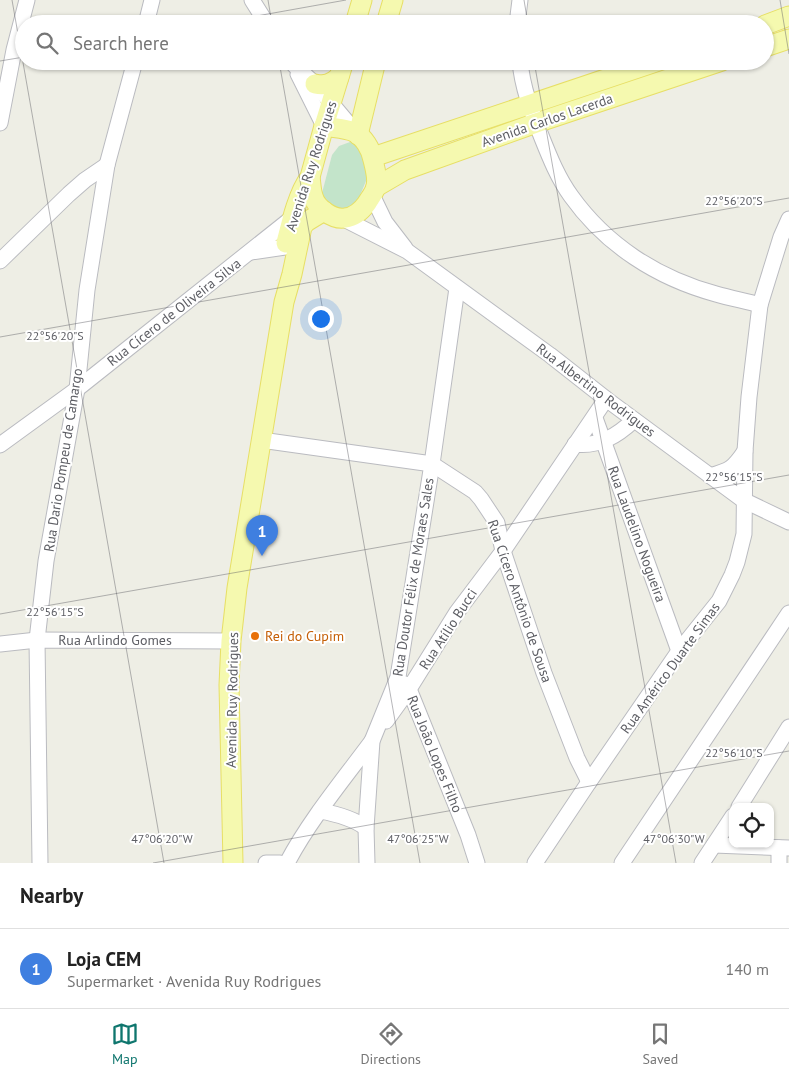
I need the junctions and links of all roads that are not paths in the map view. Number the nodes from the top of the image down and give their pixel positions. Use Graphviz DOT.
graph roads {
  1 [pos="27,0"];
  2 [pos="152,0"];
  3 [pos="252,0"];
  4 [pos="362,0"];
  5 [pos="394,0"];
  6 [pos="520,0"];
  7 [pos="23,15"];
  8 [pos="148,15"];
  9 [pos="261,15"];
  10 [pos="358,15"];
  11 [pos="389,15"];
  12 [pos="518,15"];
  13 [pos="789,16"];
  14 [pos="774,22"];
  15 [pos="789,39"];
  16 [pos="774,44"];
  17 [pos="15,46"];
  18 [pos="133,70"];
  19 [pos="296,70"];
  20 [pos="300,70"];
  21 [pos="341,70"];
  22 [pos="342,70"];
  23 [pos="374,70"];
  24 [pos="522,70"];
  25 [pos="632,70"];
  26 [pos="695,70"];
  27 [pos="315,84"];
  28 [pos="332,103"];
  29 [pos="530,104"];
  30 [pos="0,123"];
  31 [pos="536,123"];
  32 [pos="324,126"];
  33 [pos="358,134"];
  34 [pos="373,157"];
  35 [pos="107,165"];
  36 [pos="310,177"];
  37 [pos="374,191"];
  38 [pos="324,211"];
  39 [pos="292,218"];
  40 [pos="344,219"];
  41 [pos="789,219"];
  42 [pos="785,238"];
  43 [pos="286,247"];
  44 [pos="407,251"];
  45 [pos="251,252"];
  46 [pos="0,261"];
  47 [pos="457,288"];
  48 [pos="284,302"];
  49 [pos="760,305"];
  50 [pos="77,389"];
  51 [pos="606,399"];
  52 [pos="594,418"];
  53 [pos="634,420"];
  54 [pos="261,440"];
  55 [pos="603,441"];
  56 [pos="575,444"];
  57 [pos="0,445"];
  58 [pos="745,451"];
  59 [pos="432,464"];
  60 [pos="710,476"];
  61 [pos="743,500"];
  62 [pos="789,522"];
  63 [pos="503,551"];
  64 [pos="789,613"];
  65 [pos="37,640"];
  66 [pos="231,641"];
  67 [pos="0,644"];
  68 [pos="679,651"];
  69 [pos="398,677"];
  70 [pos="409,689"];
  71 [pos="789,727"];
  72 [pos="372,741"];
  73 [pos="589,782"];
  74 [pos="742,803"];
  75 [pos="320,811"];
  76 [pos="729,822"];
  77 [pos="366,828"];
  78 [pos="714,845"];
  79 [pos="784,848"];
  80 [pos="40,863"];
  81 [pos="233,863"];
  82 [pos="266,863"];
  83 [pos="280,863"];
  84 [pos="287,863"];
  85 [pos="368,863"];
  86 [pos="476,863"];
  87 [pos="535,863"];
  88 [pos="622,863"];
  89 [pos="702,863"];
  90 [pos="779,863"];
  1 -- 7 [label="street"];
  2 -- 8 [label="street"];
  3 -- 9 [label="street"];
  4 -- 10 [label="main road"];
  5 -- 11 [label="main road"];
  6 -- 12 [label="street"];
  13 -- 14 [label="main road"];
  15 -- 16 [label="main road"];
  17 -- 30 [label="street"];
  18 -- 35 [label="street, Rua Dario Pompeu de Camargo"];
  19 -- 32 [label="street"];
  20 -- 27 [label="street"];
  21 -- 27 [label="main road"];
  22 -- 28 [label="main road, Avenida Ruy Rodrigues"];
  23 -- 33 [label="main road"];
  24 -- 29 [label="street"];
  25 -- 29 [label="main road, Avenida Carlos Lacerda"];
  26 -- 31 [label="main road, Avenida Carlos Lacerda"];
  27 -- 28 [label="street"];
  28 -- 32 [label="main road, Avenida Ruy Rodrigues"];
  28 -- 33 [label="street"];
  29 -- 31 [label="street"];
  29 -- 34 [label="main road, Avenida Carlos Lacerda"];
  31 -- 37 [label="main road, Avenida Carlos Lacerda"];
  31 -- 49 [label="street"];
  32 -- 33 [label="main road"];
  32 -- 36 [label="main road, Avenida Ruy Rodrigues"];
  33 -- 34 [label="main road"];
  34 -- 37 [label="main road"];
  35 -- 46 [label="street"];
  35 -- 50 [label="street, Rua Dario Pompeu de Camargo"];
  36 -- 38 [label="main road"];
  36 -- 39 [label="main road, Avenida Ruy Rodrigues"];
  37 -- 40 [label="main road"];
  37 -- 44 [label="street, Rua Albertino Rodrigues"];
  38 -- 40 [label="main road, Avenida Ruy Rodrigues"];
  38 -- 48 [label="main road, Avenida Ruy Rodrigues"];
  39 -- 43 [label="main road, Avenida Ruy Rodrigues"];
  39 -- 45 [label="street, Rua Cícero de Oliveira Silva"];
  40 -- 44 [label="street, Rua Albertino Rodrigues"];
  41 -- 42 [label="street, Rua Américo Duarte Simas"];
  42 -- 49 [label="street, Rua Américo Duarte Simas"];
  43 -- 45 [label="street, Rua Cícero de Oliveira Silva"];
  43 -- 48 [label="main road, Avenida Ruy Rodrigues"];
  44 -- 47 [label="street, Rua Albertino Rodrigues"];
  45 -- 50 [label="street, Rua Cícero de Oliveira Silva"];
  47 -- 51 [label="street, Rua Albertino Rodrigues"];
  47 -- 59 [label="street, Rua Doutor Félix de Moraes Sales"];
  48 -- 54 [label="main road, Avenida Ruy Rodrigues"];
  49 -- 58 [label="street, Rua Américo Duarte Simas"];
  50 -- 57 [label="street, Rua Cícero de Oliveira Silva"];
  50 -- 65 [label="street, Rua Dario Pompeu de Camargo"];
  51 -- 52 [label="street, Rua Atílio Bucci"];
  51 -- 53 [label="street, Rua Albertino Rodrigues"];
  52 -- 55 [label="street, Rua Laudelino Nogueira"];
  52 -- 56 [label="street, Rua Atílio Bucci"];
  53 -- 55 [label="street"];
  53 -- 60 [label="street, Rua Albertino Rodrigues"];
  54 -- 59 [label="street, Rua Cícero Antônio de Sousa"];
  54 -- 66 [label="main road, Avenida Ruy Rodrigues"];
  55 -- 56 [label="street"];
  55 -- 68 [label="street, Rua Laudelino Nogueira"];
  56 -- 63 [label="street, Rua Atílio Bucci"];
  58 -- 60 [label="street"];
  58 -- 61 [label="street, Rua Américo Duarte Simas"];
  59 -- 63 [label="street, Rua Cícero Antônio de Sousa"];
  59 -- 69 [label="street, Rua Doutor Félix de Moraes Sales"];
  60 -- 61 [label="street, Rua Albertino Rodrigues"];
  61 -- 62 [label="street, Rua Albertino Rodrigues"];
  61 -- 68 [label="street, Rua Américo Duarte Simas"];
  63 -- 70 [label="street, Rua Atílio Bucci"];
  63 -- 73 [label="street, Rua Cícero Antônio de Sousa"];
  64 -- 88 [label="street"];
  65 -- 66 [label="street, Rua Arlindo Gomes"];
  65 -- 67 [label="street, Rua Arlindo Gomes"];
  65 -- 80 [label="street, Rua Dario Pompeu de Camargo"];
  66 -- 81 [label="main road, Avenida Ruy Rodrigues"];
  68 -- 73 [label="street, Rua Américo Duarte Simas"];
  69 -- 70 [label="street, Rua João Lopes Filho"];
  69 -- 72 [label="street, Rua Doutor Félix de Moraes Sales"];
  70 -- 72 [label="street, Rua Atílio Bucci"];
  70 -- 86 [label="street, Rua João Lopes Filho"];
  71 -- 74 [label="street"];
  72 -- 75 [label="street, Rua Atílio Bucci"];
  72 -- 77 [label="street, Rua Doutor Félix de Moraes Sales"];
  73 -- 87 [label="street, Rua Américo Duarte Simas"];
  75 -- 77 [label="street"];
  75 -- 84 [label="street, Rua Atílio Bucci"];
  76 -- 78 [label="street"];
  77 -- 85 [label="street, Rua Doutor Félix de Moraes Sales"];
  78 -- 79 [label="street"];
  78 -- 89 [label="street"];
  79 -- 90 [label="street"];
  82 -- 83 [label="street"];
}
